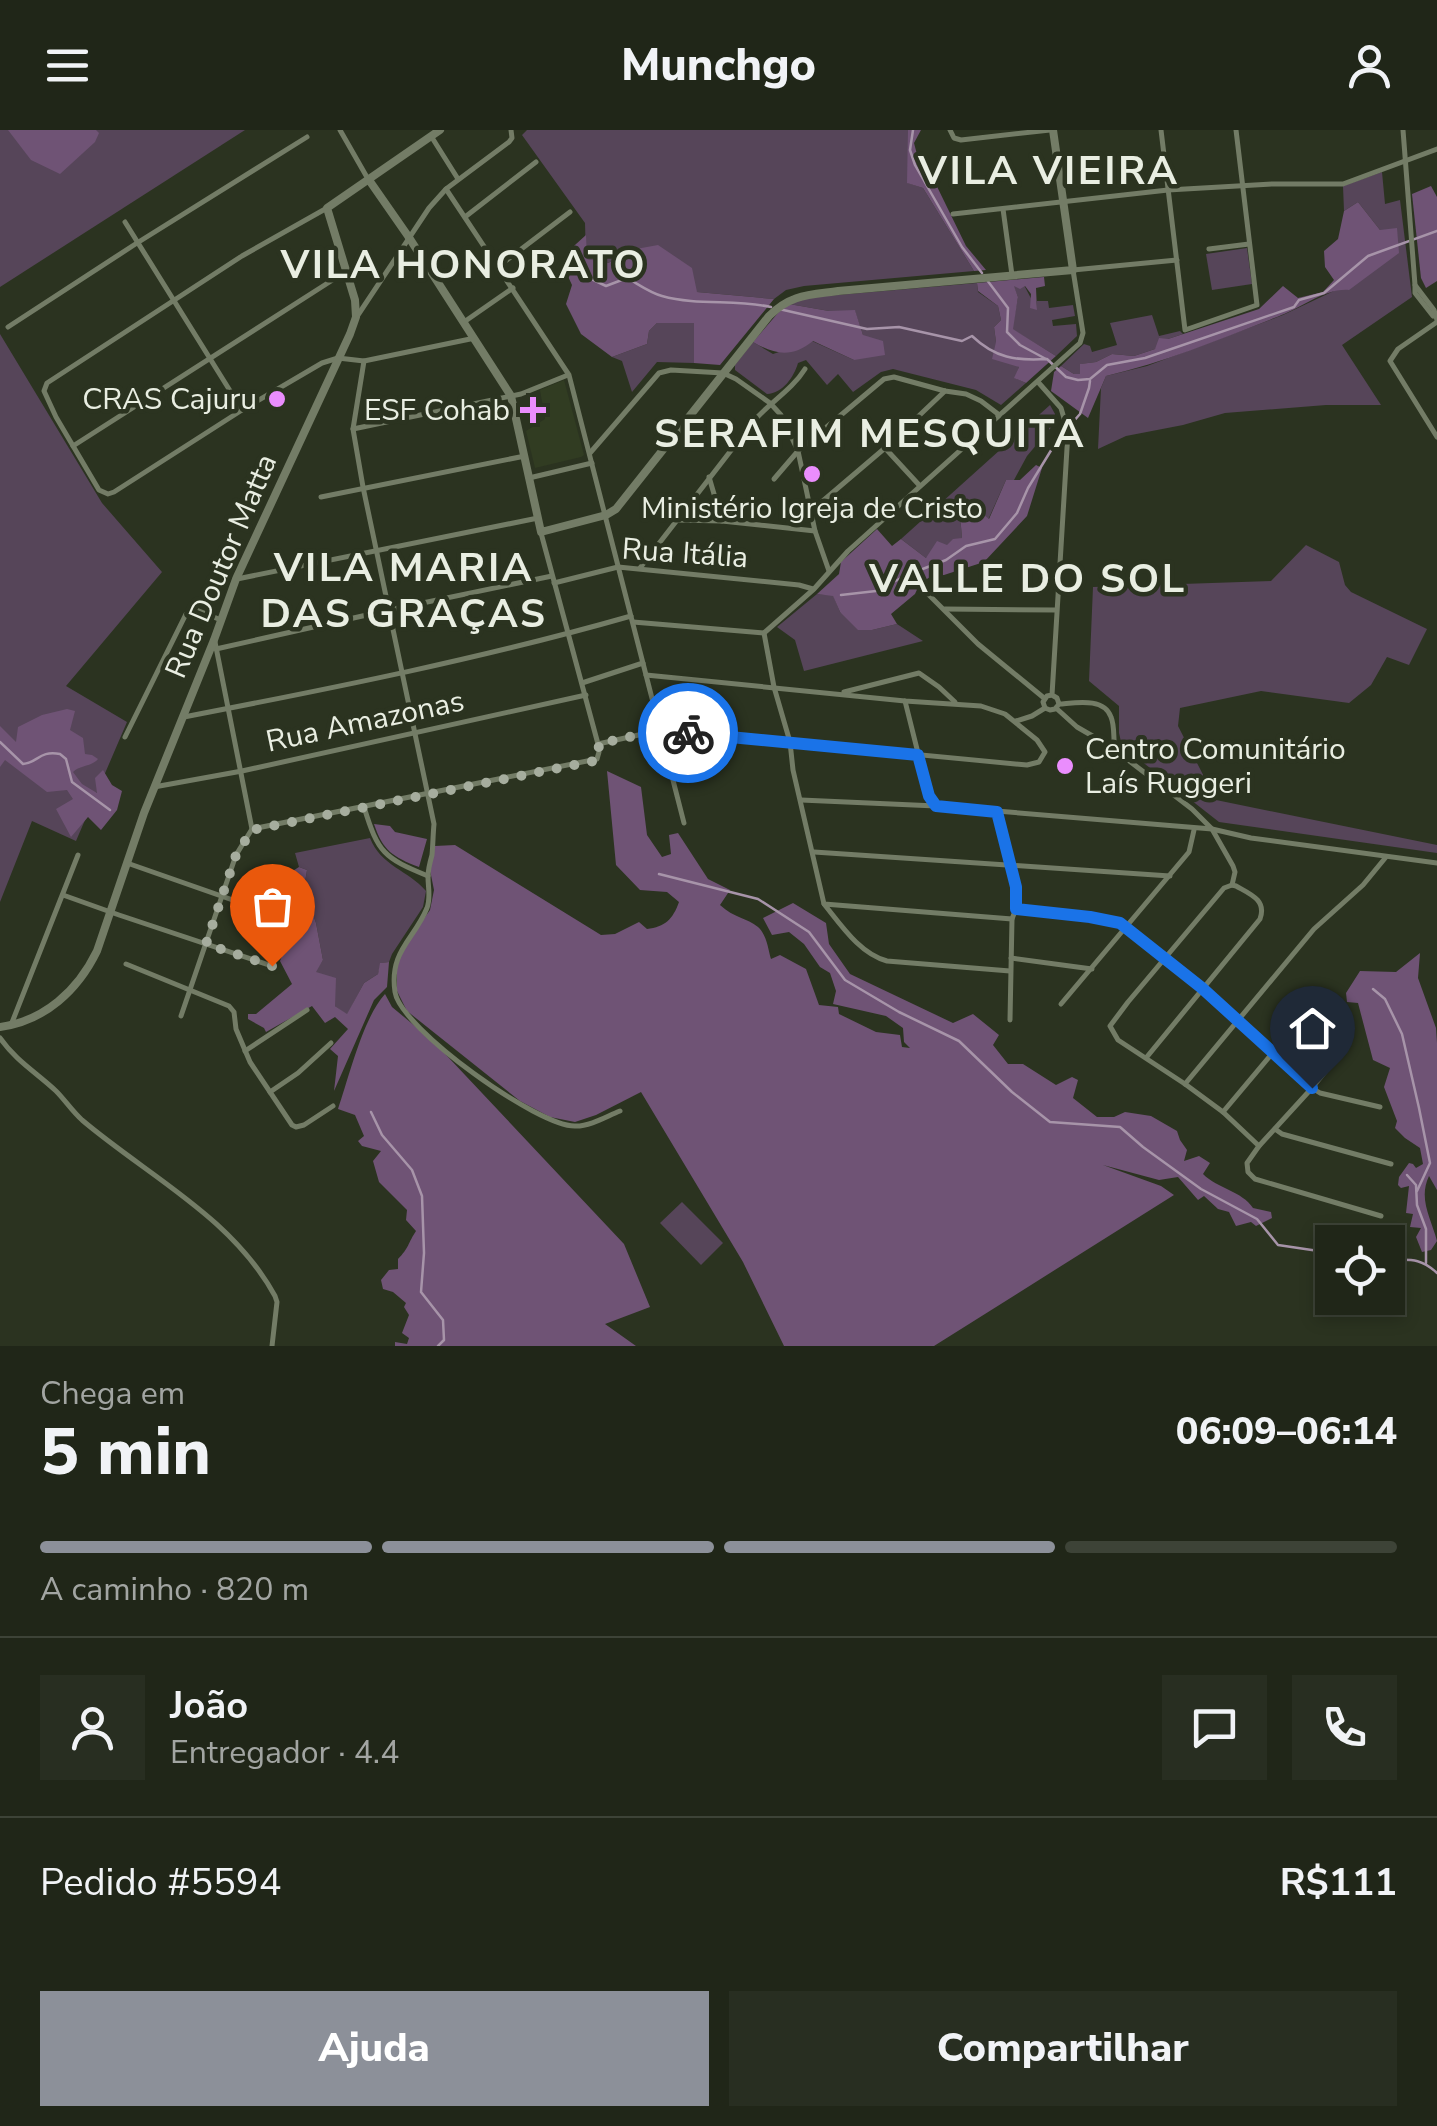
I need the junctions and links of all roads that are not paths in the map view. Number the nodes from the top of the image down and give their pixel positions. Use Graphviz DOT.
graph roads {
  1 [pos="340,130"];
  2 [pos="440,130"];
  3 [pos="511,130"];
  4 [pos="950,130"];
  5 [pos="1051,130"];
  6 [pos="1162,130"];
  7 [pos="1236,130"];
  8 [pos="1403,130"];
  9 [pos="429,133"];
  10 [pos="308,136"];
  11 [pos="1437,149"];
  12 [pos="1405,161"];
  13 [pos="536,162"];
  14 [pos="458,179"];
  15 [pos="368,180"];
  16 [pos="1244,187"];
  17 [pos="446,189"];
  18 [pos="1168,190"];
  19 [pos="1064,202"];
  20 [pos="327,208"];
  21 [pos="1003,209"];
  22 [pos="570,212"];
  23 [pos="954,214"];
  24 [pos="465,217"];
  25 [pos="125,222"];
  26 [pos="408,236"];
  27 [pos="137,242"];
  28 [pos="1249,244"];
  29 [pos="1209,249"];
  30 [pos="1177,260"];
  31 [pos="498,266"];
  32 [pos="1073,270"];
  33 [pos="348,271"];
  34 [pos="1012,275"];
  35 [pos="513,288"];
  36 [pos="174,301"];
  37 [pos="356,317"];
  38 [pos="1436,320"];
  39 [pos="464,322"];
  40 [pos="8,327"];
  41 [pos="475,338"];
  42 [pos="338,358"];
  43 [pos="210,360"];
  44 [pos="364,361"];
  45 [pos="805,369"];
  46 [pos="723,373"];
  47 [pos="569,374"];
  48 [pos="1038,382"];
  49 [pos="945,392"];
  50 [pos="511,396"];
  51 [pos="770,403"];
  52 [pos="242,410"];
  53 [pos="999,415"];
  54 [pos="353,429"];
  55 [pos="1437,436"];
  56 [pos="73,446"];
  57 [pos="885,448"];
  58 [pos="798,451"];
  59 [pos="590,453"];
  60 [pos="524,456"];
  61 [pos="592,463"];
  62 [pos="708,477"];
  63 [pos="530,478"];
  64 [pos="774,480"];
  65 [pos="920,486"];
  66 [pos="363,487"];
  67 [pos="320,497"];
  68 [pos="811,511"];
  69 [pos="606,516"];
  70 [pos="538,518"];
  71 [pos="676,520"];
  72 [pos="722,520"];
  73 [pos="814,531"];
  74 [pos="541,532"];
  75 [pos="377,550"];
  76 [pos="618,567"];
  77 [pos="640,568"];
  78 [pos="829,571"];
  79 [pos="236,579"];
  80 [pos="553,580"];
  81 [pos="814,589"];
  82 [pos="928,594"];
  83 [pos="942,608"];
  84 [pos="388,610"];
  85 [pos="1056,610"];
  86 [pos="632,619"];
  87 [pos="221,620"];
  88 [pos="764,633"];
  89 [pos="568,634"];
  90 [pos="215,645"];
  91 [pos="643,664"];
  92 [pos="402,672"];
  93 [pos="646,675"];
  94 [pos="582,683"];
  95 [pos="774,687"];
  96 [pos="842,693"];
  97 [pos="586,694"];
  98 [pos="1052,695"];
  99 [pos="1044,698"];
  100 [pos="906,701"];
  101 [pos="957,704"];
  102 [pos="1058,706"];
  103 [pos="1045,708"];
  104 [pos="229,710"];
  105 [pos="181,717"];
  106 [pos="1016,722"];
  107 [pos="661,730"];
  108 [pos="415,734"];
  109 [pos="125,737"];
  110 [pos="790,742"];
  111 [pos="598,744"];
  112 [pos="1116,750"];
  113 [pos="918,755"];
  114 [pos="242,771"];
  115 [pos="154,788"];
  116 [pos="428,794"];
  117 [pos="800,800"];
  118 [pos="936,806"];
  119 [pos="364,807"];
  120 [pos="997,812"];
  121 [pos="684,823"];
  122 [pos="1194,829"];
  123 [pos="1212,829"];
  124 [pos="252,830"];
  125 [pos="813,852"];
  126 [pos="78,855"];
  127 [pos="1386,857"];
  128 [pos="126,862"];
  129 [pos="1437,863"];
  130 [pos="1011,864"];
  131 [pos="428,876"];
  132 [pos="1170,876"];
  133 [pos="1230,885"];
  134 [pos="63,895"];
  135 [pos="222,898"];
  136 [pos="824,904"];
  137 [pos="1016,909"];
  138 [pos="110,912"];
  139 [pos="1012,918"];
  140 [pos="293,921"];
  141 [pos="1127,928"];
  142 [pos="206,944"];
  143 [pos="1012,958"];
  144 [pos="1165,959"];
  145 [pos="126,964"];
  146 [pos="272,966"];
  147 [pos="1092,969"];
  148 [pos="1010,970"];
  149 [pos="1202,988"];
  150 [pos="190,991"];
  151 [pos="1322,994"];
  152 [pos="1061,1004"];
  153 [pos="307,1010"];
  154 [pos="181,1016"];
  155 [pos="1010,1020"];
  156 [pos="1237,1020"];
  157 [pos="11,1025"];
  158 [pos="0,1027"];
  159 [pos="0,1038"];
  160 [pos="331,1043"];
  161 [pos="245,1051"];
  162 [pos="1342,1051"];
  163 [pos="1272,1054"];
  164 [pos="1146,1058"];
  165 [pos="1185,1084"];
  166 [pos="1312,1088"];
  167 [pos="270,1092"];
  168 [pos="333,1106"];
  169 [pos="1380,1107"];
  170 [pos="620,1111"];
  171 [pos="1223,1112"];
  172 [pos="1274,1129"];
  173 [pos="1259,1146"];
  174 [pos="1391,1164"];
  175 [pos="1380,1216"];
  176 [pos="272,1346"];
  1 -- 15 [label="street"];
  2 -- 9 [label="street"];
  3 -- 14 [label="street"];
  4 -- 5 [label="street"];
  5 -- 19 [label="street"];
  6 -- 18 [label="street"];
  7 -- 16 [label="street"];
  8 -- 12 [label="street"];
  9 -- 14 [label="street"];
  9 -- 15 [label="street"];
  10 -- 27 [label="street"];
  11 -- 12 [label="street"];
  12 -- 16 [label="street"];
  12 -- 38 [label="street"];
  13 -- 24 [label="street"];
  14 -- 17 [label="street"];
  15 -- 20 [label="street"];
  15 -- 26 [label="street"];
  16 -- 18 [label="street"];
  16 -- 28 [label="street"];
  17 -- 24 [label="street"];
  17 -- 26 [label="street"];
  18 -- 19 [label="street"];
  18 -- 30 [label="street"];
  19 -- 21 [label="street"];
  19 -- 32 [label="street"];
  20 -- 33 [label="street"];
  20 -- 36 [label="street"];
  21 -- 23 [label="street"];
  21 -- 34 [label="street"];
  22 -- 31 [label="street"];
  24 -- 31 [label="street"];
  25 -- 27 [label="street"];
  26 -- 37 [label="street"];
  26 -- 39 [label="street"];
  27 -- 36 [label="street"];
  27 -- 40 [label="street"];
  28 -- 29 [label="street"];
  28 -- 30 [label="street"];
  30 -- 32 [label="street"];
  31 -- 35 [label="street"];
  32 -- 34 [label="street"];
  32 -- 48 [label="street"];
  33 -- 37 [label="street"];
  33 -- 43 [label="street"];
  34 -- 46 [label="street"];
  35 -- 39 [label="street"];
  35 -- 47 [label="street"];
  36 -- 43 [label="street"];
  36 -- 56 [label="street"];
  37 -- 42 [label="street, Rua Doutor Matta"];
  38 -- 55 [label="street"];
  39 -- 41 [label="street"];
  41 -- 44 [label="street"];
  41 -- 50 [label="street"];
  42 -- 44 [label="street"];
  42 -- 52 [label="street"];
  42 -- 79 [label="street, Rua Doutor Matta"];
  43 -- 52 [label="street"];
  43 -- 56 [label="street"];
  44 -- 54 [label="street"];
  45 -- 51 [label="street"];
  46 -- 51 [label="street"];
  46 -- 59 [label="street"];
  46 -- 69 [label="street"];
  47 -- 50 [label="street"];
  47 -- 59 [label="street"];
  48 -- 53 [label="street"];
  48 -- 85 [label="street"];
  49 -- 53 [label="street"];
  49 -- 57 [label="street"];
  49 -- 58 [label="street"];
  50 -- 54 [label="street"];
  50 -- 60 [label="street"];
  51 -- 58 [label="street"];
  51 -- 62 [label="street"];
  52 -- 56 [label="street"];
  53 -- 65 [label="street"];
  54 -- 66 [label="street"];
  57 -- 65 [label="street"];
  57 -- 68 [label="street"];
  58 -- 64 [label="street"];
  58 -- 68 [label="street"];
  59 -- 61 [label="street"];
  60 -- 63 [label="street"];
  60 -- 66 [label="street"];
  61 -- 63 [label="street"];
  61 -- 69 [label="street"];
  62 -- 71 [label="street"];
  62 -- 72 [label="street"];
  63 -- 70 [label="street"];
  65 -- 78 [label="street"];
  66 -- 67 [label="street"];
  66 -- 75 [label="street"];
  68 -- 73 [label="street"];
  69 -- 74 [label="street"];
  69 -- 76 [label="street"];
  70 -- 74 [label="street"];
  70 -- 75 [label="street"];
  71 -- 72 [label="street"];
  71 -- 77 [label="street"];
  72 -- 73 [label="street"];
  73 -- 78 [label="street"];
  74 -- 80 [label="street"];
  75 -- 79 [label="street"];
  75 -- 84 [label="street"];
  76 -- 77 [label="street, Rua Itália"];
  76 -- 80 [label="street, Rua Itália"];
  76 -- 86 [label="street"];
  77 -- 81 [label="street, Rua Itália"];
  78 -- 81 [label="street"];
  79 -- 87 [label="street, Rua Doutor Matta"];
  80 -- 84 [label="street, Rua Itália"];
  80 -- 89 [label="street"];
  81 -- 88 [label="street"];
  82 -- 83 [label="street"];
  83 -- 85 [label="street"];
  83 -- 99 [label="street"];
  84 -- 90 [label="street, Rua Itália"];
  84 -- 92 [label="street"];
  85 -- 98 [label="street"];
  86 -- 88 [label="street"];
  86 -- 89 [label="street"];
  86 -- 91 [label="street"];
  87 -- 90 [label="street, Rua Doutor Matta"];
  87 -- 109 [label="street"];
  88 -- 95 [label="street"];
  89 -- 92 [label="street"];
  89 -- 94 [label="street"];
  90 -- 104 [label="street"];
  90 -- 105 [label="street, Rua Doutor Matta"];
  91 -- 93 [label="street"];
  91 -- 94 [label="street"];
  92 -- 104 [label="street"];
  92 -- 108 [label="street"];
  93 -- 95 [label="street"];
  93 -- 107 [label="street"];
  94 -- 97 [label="street"];
  95 -- 96 [label="street"];
  95 -- 110 [label="street"];
  96 -- 100 [label="street"];
  96 -- 101 [label="street"];
  97 -- 108 [label="street, Rua Amazonas"];
  97 -- 111 [label="street"];
  98 -- 99 [label="street"];
  98 -- 102 [label="street"];
  99 -- 103 [label="street"];
  100 -- 101 [label="street"];
  100 -- 113 [label="street"];
  101 -- 106 [label="street"];
  102 -- 103 [label="street"];
  102 -- 112 [label="street"];
  102 -- 112 [label="street"];
  103 -- 106 [label="street"];
  104 -- 105 [label="street"];
  104 -- 114 [label="street"];
  105 -- 115 [label="street, Rua Doutor Matta"];
  106 -- 113 [label="street"];
  107 -- 110 [label="street"];
  107 -- 111 [label="street"];
  107 -- 121 [label="street"];
  108 -- 114 [label="street, Rua Amazonas"];
  108 -- 116 [label="street"];
  110 -- 113 [label="street"];
  110 -- 117 [label="street"];
  111 -- 116 [label="street"];
  112 -- 123 [label="street"];
  113 -- 118 [label="street"];
  114 -- 115 [label="street, Rua Amazonas"];
  114 -- 124 [label="street"];
  115 -- 128 [label="street, Rua Doutor Matta"];
  116 -- 119 [label="street"];
  116 -- 131 [label="street"];
  117 -- 118 [label="street"];
  117 -- 125 [label="street"];
  118 -- 120 [label="street"];
  119 -- 124 [label="street"];
  119 -- 131 [label="street"];
  120 -- 122 [label="street"];
  120 -- 130 [label="street"];
  122 -- 123 [label="street"];
  122 -- 132 [label="street"];
  123 -- 127 [label="street"];
  123 -- 133 [label="street"];
  124 -- 135 [label="street"];
  125 -- 130 [label="street"];
  125 -- 136 [label="street"];
  126 -- 134 [label="street"];
  127 -- 129 [label="street"];
  127 -- 156 [label="street"];
  128 -- 135 [label="street"];
  128 -- 138 [label="street, Rua Doutor Matta"];
  130 -- 132 [label="street"];
  130 -- 137 [label="street"];
  131 -- 170 [label="street"];
  132 -- 141 [label="street"];
  133 -- 144 [label="street"];
  133 -- 149 [label="street"];
  134 -- 138 [label="street"];
  134 -- 157 [label="street"];
  135 -- 140 [label="street"];
  135 -- 142 [label="street"];
  136 -- 139 [label="street"];
  136 -- 148 [label="street"];
  137 -- 139 [label="street"];
  137 -- 141 [label="street"];
  138 -- 142 [label="street"];
  138 -- 157 [label="street, Rua Doutor Matta"];
  139 -- 143 [label="street"];
  141 -- 144 [label="street"];
  141 -- 147 [label="street"];
  142 -- 146 [label="street"];
  142 -- 150 [label="street"];
  143 -- 147 [label="street"];
  143 -- 148 [label="street"];
  144 -- 149 [label="street"];
  144 -- 164 [label="street"];
  145 -- 150 [label="street"];
  147 -- 152 [label="street"];
  148 -- 155 [label="street"];
  149 -- 156 [label="street"];
  149 -- 164 [label="street"];
  150 -- 154 [label="street"];
  150 -- 161 [label="street"];
  151 -- 163 [label="street"];
  153 -- 161 [label="street"];
  156 -- 163 [label="street"];
  156 -- 165 [label="street"];
  157 -- 158 [label="street, Rua Doutor Matta"];
  159 -- 176 [label="street"];
  160 -- 167 [label="street"];
  161 -- 167 [label="street"];
  162 -- 166 [label="street"];
  163 -- 166 [label="street"];
  163 -- 171 [label="street"];
  164 -- 165 [label="street"];
  165 -- 171 [label="street"];
  166 -- 169 [label="street"];
  166 -- 172 [label="street"];
  167 -- 168 [label="street"];
  171 -- 173 [label="street"];
  172 -- 173 [label="street"];
  172 -- 174 [label="street"];
  173 -- 175 [label="street"];
}
